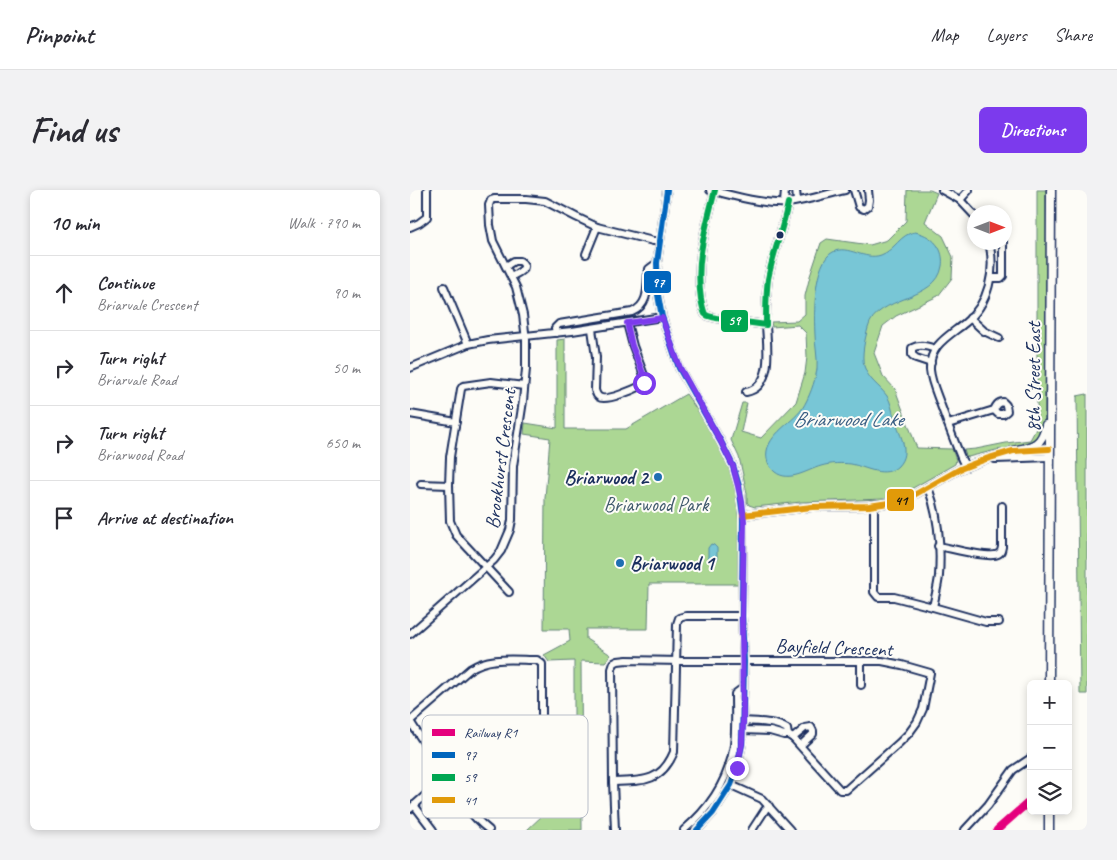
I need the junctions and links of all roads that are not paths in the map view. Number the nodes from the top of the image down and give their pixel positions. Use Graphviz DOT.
graph roads {
  1 [pos="427,190"];
  2 [pos="667,190"];
  3 [pos="713,190"];
  4 [pos="785,190"];
  5 [pos="796,190"];
  6 [pos="845,190"];
  7 [pos="854,190"];
  8 [pos="868,190"];
  9 [pos="942,190"];
  10 [pos="969,190"];
  11 [pos="1051,190"];
  12 [pos="960,200"];
  13 [pos="797,201"];
  14 [pos="786,203"];
  15 [pos="967,208"];
  16 [pos="410,227"];
  17 [pos="597,227"];
  18 [pos="659,241"];
  19 [pos="990,250"];
  20 [pos="1003,250"];
  21 [pos="586,254"];
  22 [pos="657,264"];
  23 [pos="506,266"];
  24 [pos="511,277"];
  25 [pos="991,278"];
  26 [pos="444,286"];
  27 [pos="662,318"];
  28 [pos="970,318"];
  29 [pos="627,323"];
  30 [pos="766,325"];
  31 [pos="592,328"];
  32 [pos="556,333"];
  33 [pos="526,336"];
  34 [pos="1000,338"];
  35 [pos="468,344"];
  36 [pos="935,349"];
  37 [pos="931,363"];
  38 [pos="410,368"];
  39 [pos="524,386"];
  40 [pos="746,392"];
  41 [pos="1049,404"];
  42 [pos="994,410"];
  43 [pos="410,414"];
  44 [pos="456,422"];
  45 [pos="948,424"];
  46 [pos="1013,451"];
  47 [pos="1049,453"];
  48 [pos="986,459"];
  49 [pos="966,467"];
  50 [pos="421,484"];
  51 [pos="448,485"];
  52 [pos="928,487"];
  53 [pos="874,506"];
  54 [pos="1002,506"];
  55 [pos="743,515"];
  56 [pos="938,546"];
  57 [pos="485,568"];
  58 [pos="509,592"];
  59 [pos="933,607"];
  60 [pos="742,616"];
  61 [pos="999,622"];
  62 [pos="410,634"];
  63 [pos="676,661"];
  64 [pos="861,661"];
  65 [pos="744,662"];
  66 [pos="1049,680"];
  67 [pos="860,685"];
  68 [pos="743,688"];
  69 [pos="542,715"];
  70 [pos="410,721"];
  71 [pos="743,721"];
  72 [pos="743,730"];
  73 [pos="791,736"];
  74 [pos="422,740"];
  75 [pos="800,745"];
  76 [pos="1027,761"];
  77 [pos="613,782"];
  78 [pos="731,786"];
  79 [pos="422,798"];
  80 [pos="769,806"];
  81 [pos="412,807"];
  82 [pos="1049,815"];
  83 [pos="422,818"];
  84 [pos="422,818"];
  85 [pos="475,818"];
  86 [pos="433,830"];
  87 [pos="489,830"];
  88 [pos="615,830"];
  89 [pos="684,830"];
  90 [pos="697,830"];
  91 [pos="752,830"];
  92 [pos="790,830"];
  93 [pos="965,830"];
  94 [pos="1049,830"];
  1 -- 16 [label="street"];
  2 -- 18 [label="street"];
  3 -- 14 [label="street"];
  3 -- 30 [label="street"];
  4 -- 14 [label="street"];
  5 -- 13 [label="street"];
  6 -- 13 [label="street"];
  7 -- 8 [label="street"];
  9 -- 12 [label="street"];
  10 -- 12 [label="street"];
  11 -- 41 [label="main road, 8th Street East"];
  12 -- 15 [label="street"];
  13 -- 14 [label="street"];
  14 -- 30 [label="street"];
  17 -- 18 [label="street"];
  17 -- 21 [label="street"];
  17 -- 23 [label="street, Brookhurst Crescent"];
  18 -- 22 [label="street"];
  19 -- 25 [label="street"];
  20 -- 25 [label="street"];
  22 -- 27 [label="street"];
  22 -- 32 [label="street"];
  23 -- 24 [label="street, Brookhurst Crescent"];
  23 -- 24 [label="street"];
  24 -- 33 [label="street, Brookhurst Crescent"];
  25 -- 28 [label="street"];
  26 -- 35 [label="street"];
  27 -- 29 [label="street"];
  27 -- 55 [label="street"];
  28 -- 34 [label="street"];
  28 -- 36 [label="street"];
  29 -- 31 [label="street"];
  29 -- 31 [label="street"];
  30 -- 40 [label="street"];
  31 -- 32 [label="street"];
  32 -- 33 [label="street"];
  33 -- 35 [label="street"];
  33 -- 39 [label="street, Brookhurst Crescent"];
  35 -- 38 [label="street"];
  36 -- 37 [label="street"];
  36 -- 37 [label="street"];
  37 -- 45 [label="street"];
  39 -- 44 [label="street"];
  39 -- 57 [label="street, Brookhurst Crescent"];
  41 -- 46 [label="main road"];
  41 -- 47 [label="main road, 8th Street East"];
  42 -- 45 [label="street"];
  43 -- 44 [label="street"];
  44 -- 51 [label="street"];
  45 -- 49 [label="street"];
  46 -- 47 [label="street"];
  46 -- 48 [label="street"];
  47 -- 48 [label="street"];
  47 -- 66 [label="main road, 8th Street East"];
  48 -- 49 [label="street"];
  49 -- 52 [label="street"];
  50 -- 51 [label="street"];
  51 -- 57 [label="street"];
  52 -- 53 [label="street"];
  52 -- 56 [label="street"];
  53 -- 55 [label="street"];
  53 -- 59 [label="street"];
  54 -- 56 [label="street"];
  55 -- 60 [label="street"];
  56 -- 59 [label="street"];
  57 -- 58 [label="street"];
  57 -- 62 [label="street, Brookhurst Crescent"];
  59 -- 61 [label="street"];
  60 -- 63 [label="street"];
  60 -- 65 [label="street"];
  63 -- 65 [label="street, Bayfield Crescent"];
  63 -- 77 [label="street"];
  63 -- 77 [label="street, Bayfield Crescent"];
  64 -- 65 [label="street, Bayfield Crescent"];
  64 -- 67 [label="street"];
  64 -- 75 [label="street, Bayfield Crescent"];
  65 -- 68 [label="street"];
  68 -- 71 [label="street"];
  68 -- 89 [label="street"];
  69 -- 70 [label="street"];
  70 -- 74 [label="street"];
  71 -- 72 [label="street"];
  71 -- 73 [label="street, Bayfield Crescent"];
  72 -- 73 [label="street"];
  72 -- 78 [label="street"];
  73 -- 75 [label="street, Bayfield Crescent"];
  73 -- 75 [label="street"];
  76 -- 93 [label="street"];
  77 -- 88 [label="street"];
  78 -- 80 [label="street"];
  78 -- 90 [label="street"];
  79 -- 81 [label="street"];
  80 -- 91 [label="street"];
  80 -- 92 [label="street"];
  81 -- 84 [label="street"];
  82 -- 94 [label="main road"];
  83 -- 86 [label="street"];
  85 -- 87 [label="street"];
}
